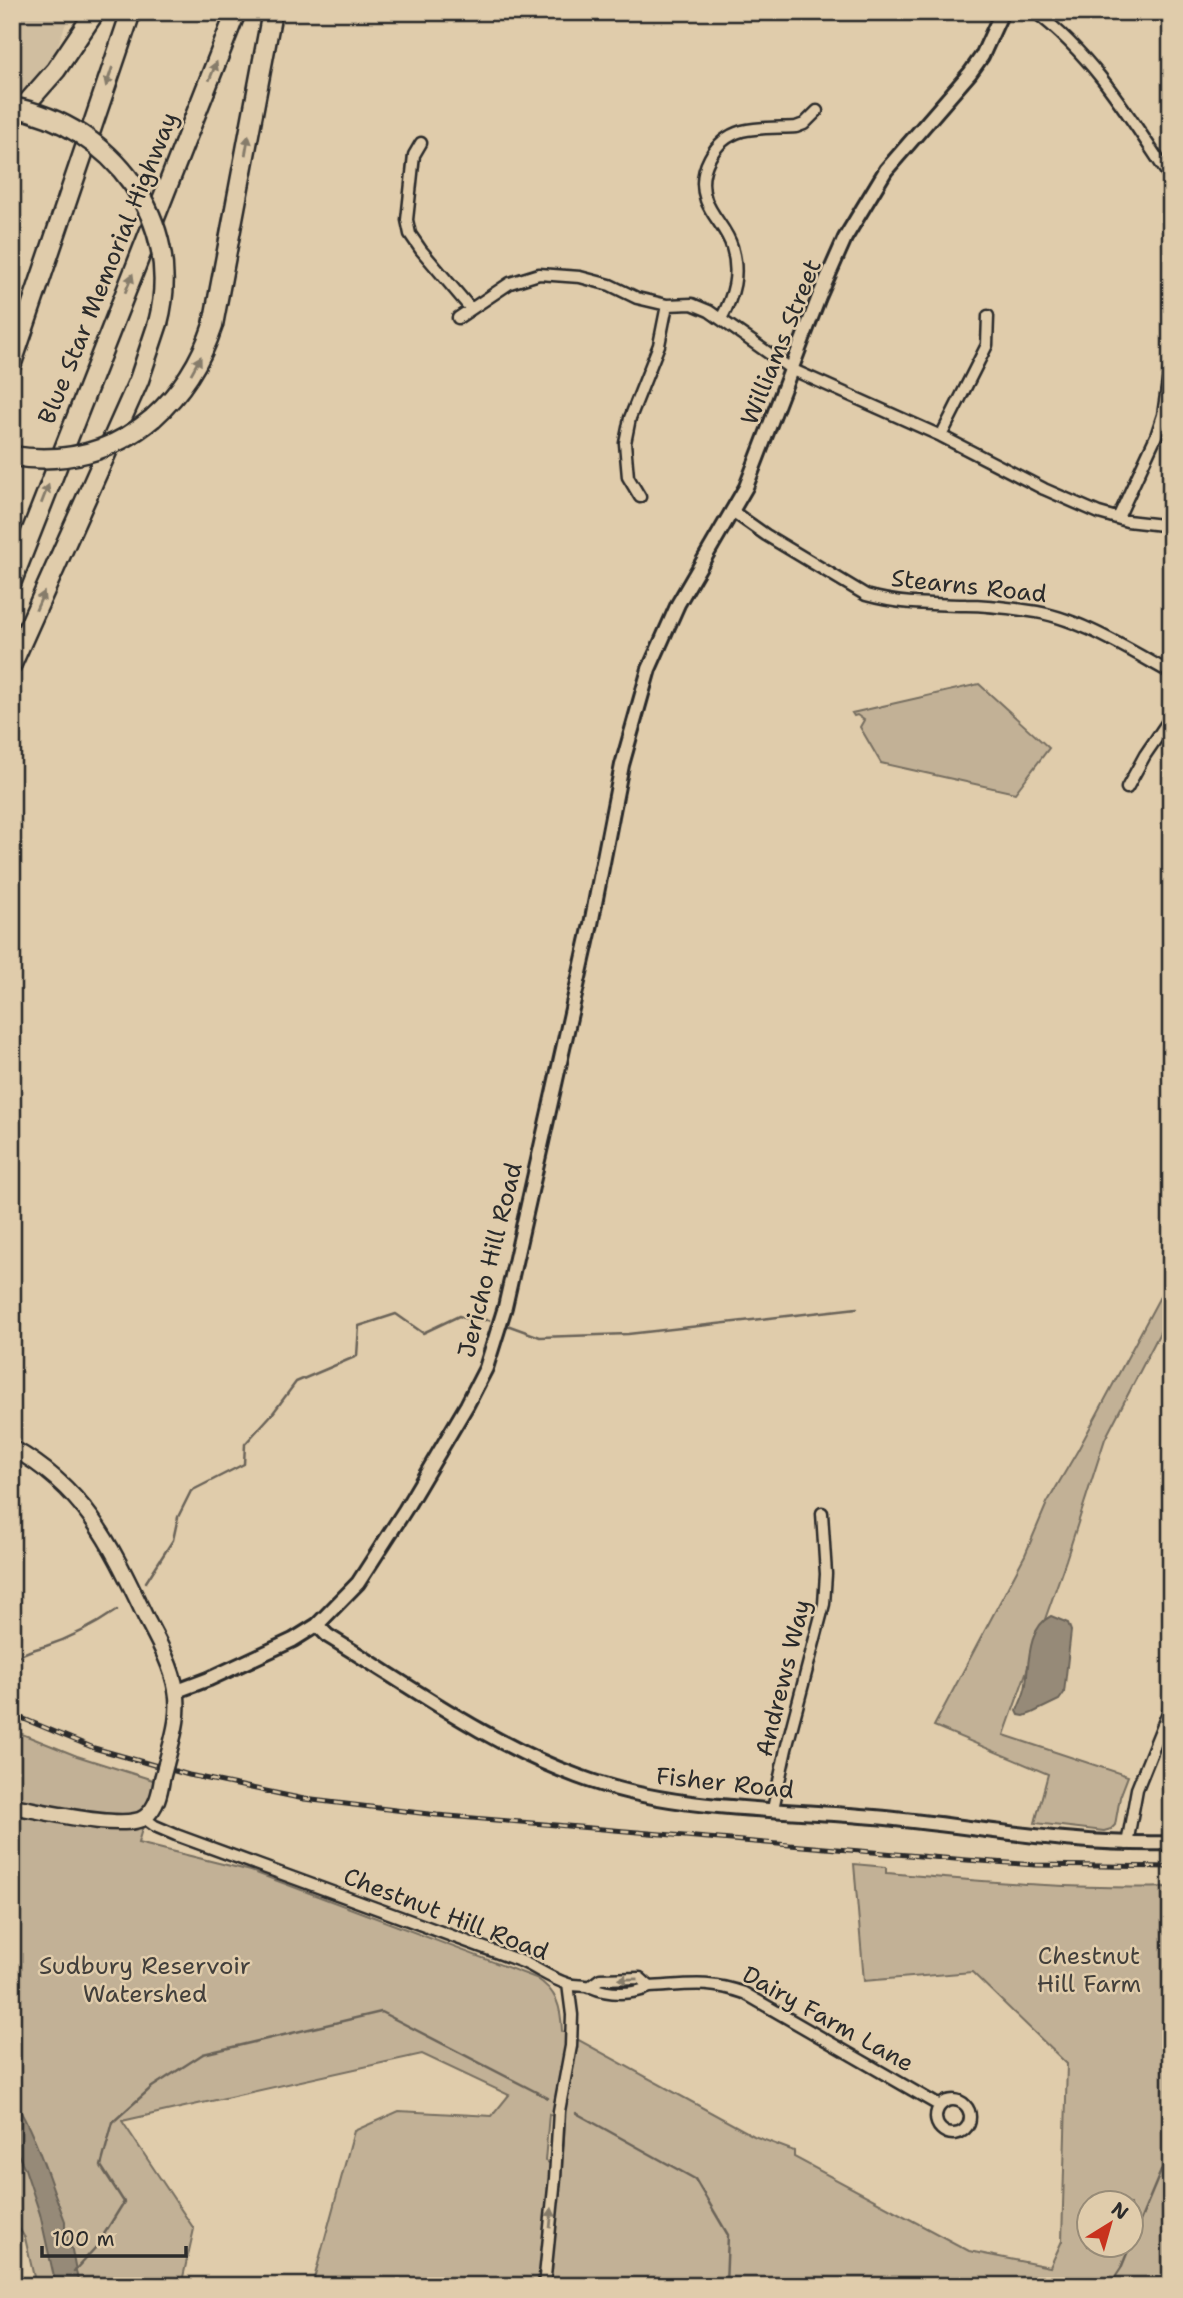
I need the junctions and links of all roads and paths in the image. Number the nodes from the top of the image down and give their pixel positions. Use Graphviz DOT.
graph roads {
  1 [pos="95,12"];
  2 [pos="131,12"];
  3 [pos="236,12"];
  4 [pos="272,12"];
  5 [pos="1002,12"];
  6 [pos="1035,12"];
  7 [pos="12,107"];
  8 [pos="817,111"];
  9 [pos="12,120"];
  10 [pos="421,143"];
  11 [pos="1171,179"];
  12 [pos="667,305"];
  13 [pos="471,309"];
  14 [pos="988,316"];
  15 [pos="458,318"];
  16 [pos="721,319"];
  17 [pos="12,363"];
  18 [pos="1170,367"];
  19 [pos="791,369"];
  20 [pos="941,436"];
  21 [pos="12,456"];
  22 [pos="640,497"];
  23 [pos="732,511"];
  24 [pos="1118,518"];
  25 [pos="1171,526"];
  26 [pos="12,581"];
  27 [pos="12,664"];
  28 [pos="1171,674"];
  29 [pos="637,710"];
  30 [pos="1171,717"];
  31 [pos="1126,788"];
  32 [pos="12,1448"];
  33 [pos="822,1513"];
  34 [pos="317,1625"];
  35 [pos="177,1691"];
  36 [pos="1171,1704"];
  37 [pos="12,1806"];
  38 [pos="773,1810"];
  39 [pos="144,1818"];
  40 [pos="1171,1843"];
  41 [pos="1127,1844"];
  42 [pos="568,1984"];
  43 [pos="940,2106"];
  44 [pos="544,2286"];
  1 -- 9 [label="highway"];
  2 -- 17 [label="highway, one-way"];
  26 -- 3 [label="highway, Blue Star Memorial Highway, one-way"];
  21 -- 4 [label="highway, one-way, bridge"];
  5 -- 19 [label="street, Williams Street"];
  6 -- 11 [label="street"];
  27 -- 7 [label="highway, one-way, bridge"];
  8 -- 16 [label="street"];
  10 -- 13 [label="street"];
  12 -- 13 [label="street"];
  12 -- 16 [label="street"];
  12 -- 22 [label="street"];
  13 -- 15 [label="street"];
  14 -- 20 [label="street"];
  16 -- 19 [label="street"];
  18 -- 24 [label="street"];
  19 -- 20 [label="street"];
  19 -- 23 [label="street, Williams Street"];
  20 -- 24 [label="street"];
  23 -- 28 [label="street, Stearns Road"];
  23 -- 29 [label="street, Williams Street"];
  24 -- 25 [label="street"];
  29 -- 34 [label="street, Jericho Hill Road"];
  30 -- 31 [label="street"];
  32 -- 35 [label="main road"];
  33 -- 38 [label="street, Andrews Way"];
  34 -- 35 [label="street, Jericho Hill Road"];
  34 -- 38 [label="street, Fisher Road"];
  35 -- 39 [label="main road, bridge"];
  36 -- 41 [label="street"];
  37 -- 39 [label="main road"];
  38 -- 41 [label="street, Fisher Road"];
  39 -- 42 [label="street, Chestnut Hill Road"];
  40 -- 41 [label="street, Fisher Road"];
  42 -- 43 [label="street, Dairy Farm Lane"];
  44 -- 42 [label="street, Chestnut Hill Road, one-way"];
}
